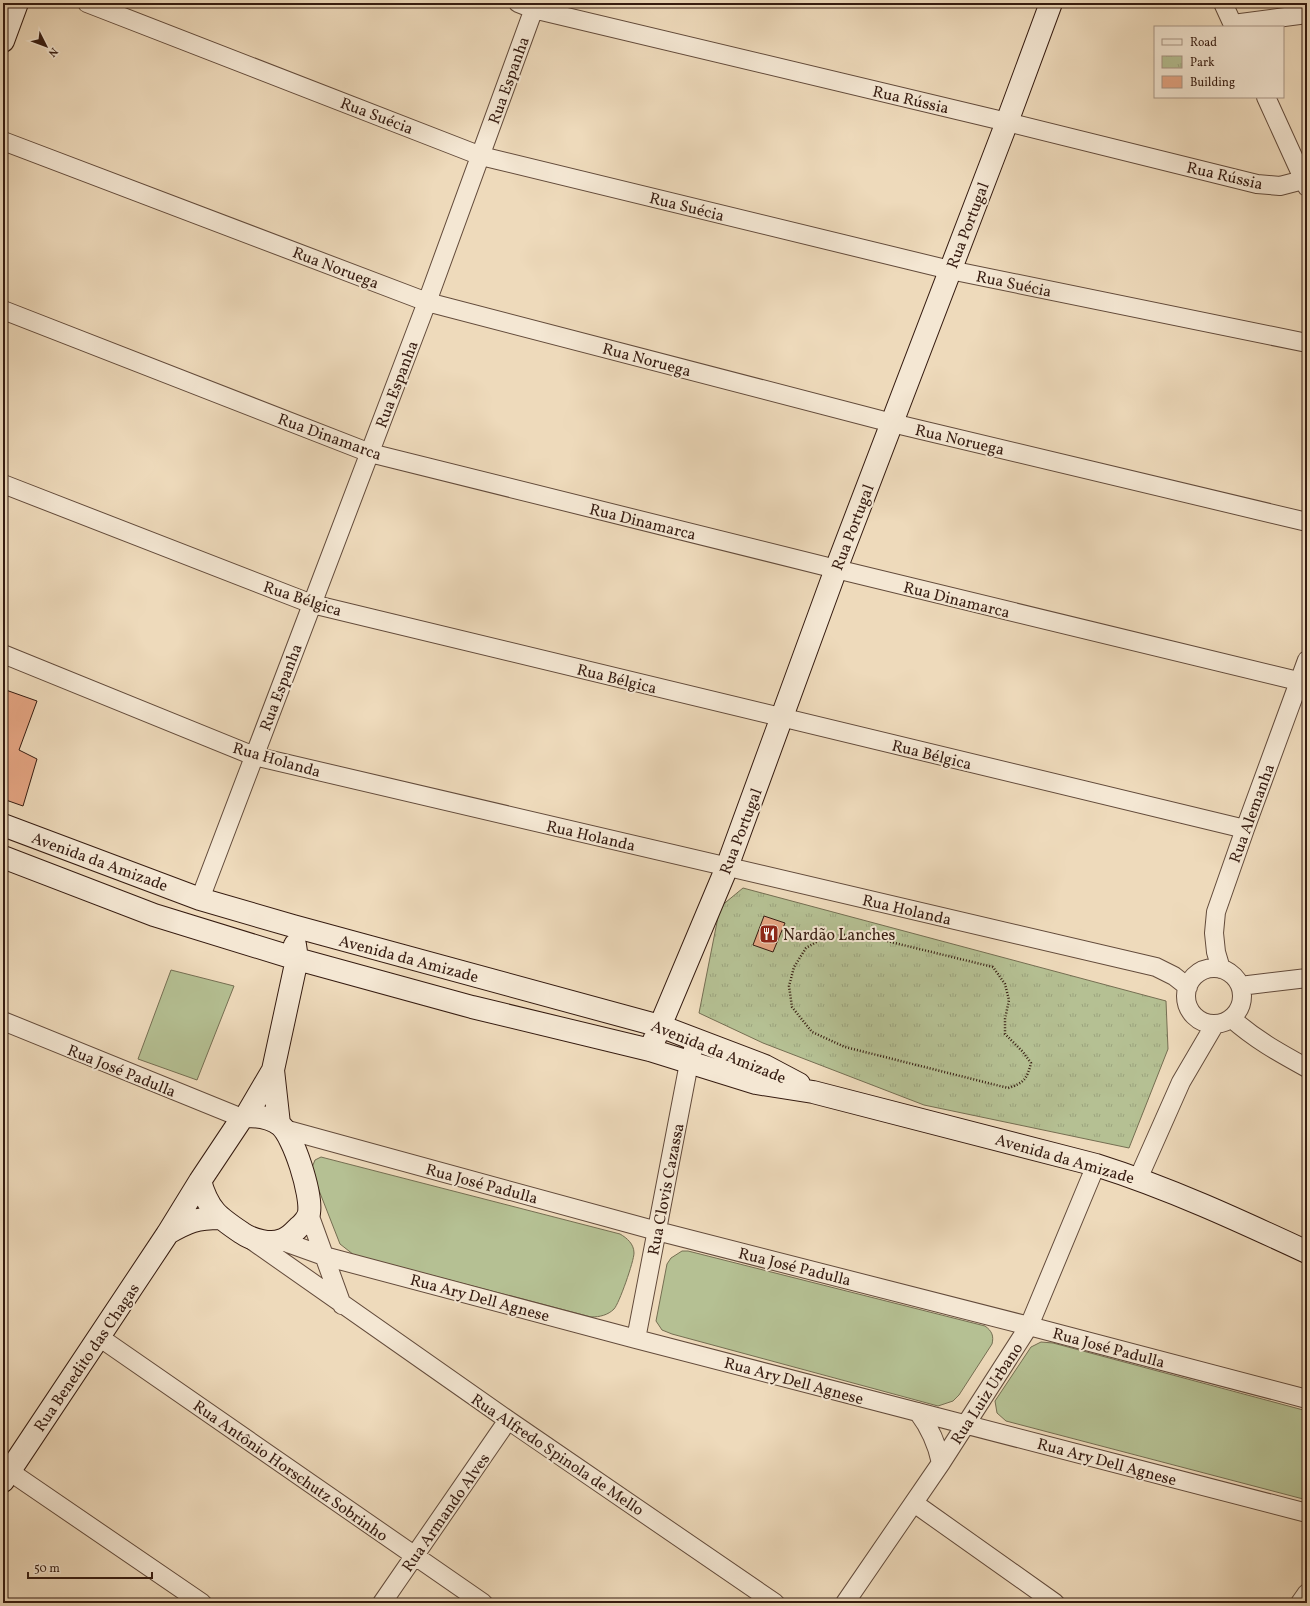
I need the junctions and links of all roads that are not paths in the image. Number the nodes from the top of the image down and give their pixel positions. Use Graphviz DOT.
graph roads {
  1 [pos="17,3"];
  2 [pos="87,3"];
  3 [pos="1051,3"];
  4 [pos="1223,3"];
  5 [pos="529,5"];
  6 [pos="1307,14"];
  7 [pos="1233,26"];
  8 [pos="3,41"];
  9 [pos="1266,98"];
  10 [pos="1007,122"];
  11 [pos="3,141"];
  12 [pos="481,156"];
  13 [pos="1306,182"];
  14 [pos="950,270"];
  15 [pos="427,302"];
  16 [pos="3,310"];
  17 [pos="1307,343"];
  18 [pos="892,423"];
  19 [pos="370,453"];
  20 [pos="3,484"];
  21 [pos="1307,522"];
  22 [pos="836,569"];
  23 [pos="312,604"];
  24 [pos="3,654"];
  25 [pos="1307,660"];
  26 [pos="1298,681"];
  27 [pos="783,718"];
  28 [pos="254,756"];
  29 [pos="3,825"];
  30 [pos="1245,829"];
  31 [pos="3,857"];
  32 [pos="727,867"];
  33 [pos="200,898"];
  34 [pos="154,915"];
  35 [pos="293,926"];
  36 [pos="297,959"];
  37 [pos="1221,969"];
  38 [pos="1307,978"];
  39 [pos="1240,986"];
  40 [pos="1188,987"];
  41 [pos="1231,1018"];
  42 [pos="3,1021"];
  43 [pos="1215,1024"];
  44 [pos="660,1026"];
  45 [pos="696,1039"];
  46 [pos="650,1050"];
  47 [pos="689,1063"];
  48 [pos="1307,1068"];
  49 [pos="273,1070"];
  50 [pos="813,1092"];
  51 [pos="244,1117"];
  52 [pos="282,1127"];
  53 [pos="1096,1165"];
  54 [pos="1138,1179"];
  55 [pos="200,1180"];
  56 [pos="309,1214"];
  57 [pos="220,1218"];
  58 [pos="657,1232"];
  59 [pos="168,1233"];
  60 [pos="248,1238"];
  61 [pos="282,1241"];
  62 [pos="1307,1252"];
  63 [pos="324,1256"];
  64 [pos="342,1305"];
  65 [pos="1029,1326"];
  66 [pos="100,1337"];
  67 [pos="636,1339"];
  68 [pos="1307,1399"];
  69 [pos="918,1412"];
  70 [pos="508,1420"];
  71 [pos="966,1424"];
  72 [pos="941,1463"];
  73 [pos="6,1476"];
  74 [pos="914,1503"];
  75 [pos="1307,1513"];
  76 [pos="415,1555"];
  77 [pos="1307,1593"];
  78 [pos="202,1603"];
  79 [pos="382,1603"];
  80 [pos="483,1603"];
  81 [pos="775,1603"];
  82 [pos="845,1603"];
  83 [pos="1055,1603"];
  84 [pos="1300,1603"];
  1 -- 8 [label="main road"];
  2 -- 12 [label="street, Rua Suécia"];
  3 -- 10 [label="main road, Rua Portugal"];
  4 -- 7 [label="street"];
  5 -- 10 [label="street, Rua Rússia"];
  5 -- 12 [label="street, Rua Espanha"];
  6 -- 7 [label="street"];
  9 -- 13 [label="street"];
  10 -- 13 [label="street, Rua Rússia"];
  10 -- 14 [label="main road, Rua Portugal"];
  11 -- 15 [label="street, Rua Noruega"];
  12 -- 14 [label="street, Rua Suécia"];
  12 -- 15 [label="street, Rua Espanha"];
  14 -- 17 [label="street, Rua Suécia"];
  14 -- 18 [label="main road, Rua Portugal"];
  15 -- 18 [label="street, Rua Noruega"];
  15 -- 19 [label="street, Rua Espanha"];
  16 -- 19 [label="street, Rua Dinamarca"];
  18 -- 21 [label="street, Rua Noruega"];
  18 -- 22 [label="main road, Rua Portugal"];
  19 -- 22 [label="street, Rua Dinamarca"];
  19 -- 23 [label="street, Rua Espanha"];
  20 -- 23 [label="street, Rua Bélgica"];
  22 -- 26 [label="street, Rua Dinamarca"];
  22 -- 27 [label="main road, Rua Portugal"];
  23 -- 27 [label="street, Rua Bélgica"];
  23 -- 28 [label="street, Rua Espanha"];
  24 -- 28 [label="street, Rua Holanda"];
  25 -- 26 [label="street, Rua Alemanha"];
  26 -- 30 [label="street, Rua Alemanha"];
  27 -- 30 [label="street, Rua Bélgica"];
  27 -- 32 [label="main road, Rua Portugal"];
  28 -- 32 [label="street, Rua Holanda"];
  28 -- 33 [label="street, Rua Espanha"];
  29 -- 33 [label="main road, Avenida da Amizade"];
  30 -- 37 [label="street, Rua Alemanha"];
  31 -- 34 [label="main road, Avenida da Amizade"];
  32 -- 40 [label="street, Rua Holanda"];
  32 -- 44 [label="main road, Rua Portugal"];
  33 -- 34 [label="main road"];
  33 -- 35 [label="main road, Avenida da Amizade"];
  34 -- 36 [label="main road, Avenida da Amizade"];
  35 -- 36 [label="main road"];
  35 -- 44 [label="main road, Avenida da Amizade"];
  36 -- 46 [label="main road, Avenida da Amizade"];
  36 -- 49 [label="main road"];
  37 -- 39 [label="street"];
  37 -- 40 [label="street"];
  38 -- 39 [label="street"];
  39 -- 41 [label="street"];
  40 -- 43 [label="street"];
  41 -- 43 [label="street"];
  41 -- 48 [label="street"];
  42 -- 51 [label="street, Rua José Padulla"];
  43 -- 54 [label="street"];
  44 -- 45 [label="main road, Avenida da Amizade"];
  44 -- 46 [label="main road, Rua Portugal"];
  45 -- 47 [label="street, Rua Clovis Cazassa"];
  45 -- 50 [label="main road, Avenida da Amizade"];
  46 -- 47 [label="main road, Avenida da Amizade"];
  47 -- 50 [label="main road, Avenida da Amizade"];
  47 -- 58 [label="street, Rua Clovis Cazassa"];
  49 -- 51 [label="main road"];
  49 -- 52 [label="main road"];
  50 -- 53 [label="main road, Avenida da Amizade"];
  51 -- 52 [label="main road"];
  51 -- 55 [label="main road"];
  52 -- 56 [label="main road"];
  52 -- 58 [label="street, Rua José Padulla"];
  53 -- 54 [label="main road, Avenida da Amizade"];
  53 -- 65 [label="street, Rua Luiz Urbano"];
  54 -- 62 [label="main road, Avenida da Amizade"];
  55 -- 57 [label="main road"];
  55 -- 59 [label="main road, Rua Benedito das Chagas"];
  56 -- 61 [label="main road"];
  56 -- 63 [label="street"];
  57 -- 59 [label="main road, Rua Benedito das Chagas"];
  57 -- 60 [label="main road"];
  58 -- 65 [label="street, Rua José Padulla"];
  58 -- 67 [label="street, Rua Clovis Cazassa"];
  59 -- 66 [label="main road, Rua Benedito das Chagas"];
  60 -- 61 [label="main road"];
  60 -- 64 [label="street, Rua Alfredo Spinola de Mello"];
  61 -- 63 [label="street, Rua Ary Dell Agnese"];
  63 -- 64 [label="street"];
  63 -- 67 [label="street, Rua Ary Dell Agnese"];
  64 -- 70 [label="street, Rua Alfredo Spinola de Mello"];
  65 -- 68 [label="street, Rua José Padulla"];
  65 -- 71 [label="street, Rua Luiz Urbano"];
  66 -- 73 [label="main road, Rua Benedito das Chagas"];
  66 -- 76 [label="street, Rua Antônio Horschutz Sobrinho"];
  67 -- 69 [label="street, Rua Ary Dell Agnese"];
  69 -- 71 [label="street, Rua Ary Dell Agnese"];
  69 -- 72 [label="street"];
  70 -- 76 [label="street, Rua Armando Alves"];
  70 -- 81 [label="street, Rua Alfredo Spinola de Mello"];
  71 -- 72 [label="street, Rua Luiz Urbano"];
  71 -- 75 [label="street, Rua Ary Dell Agnese"];
  72 -- 74 [label="street, Rua Luiz Urbano"];
  73 -- 78 [label="street"];
  74 -- 82 [label="street, Rua Luiz Urbano"];
  74 -- 83 [label="street"];
  76 -- 79 [label="street, Rua Armando Alves"];
  76 -- 80 [label="street, Rua Antônio Horschutz Sobrinho"];
  77 -- 84 [label="street"];
}
